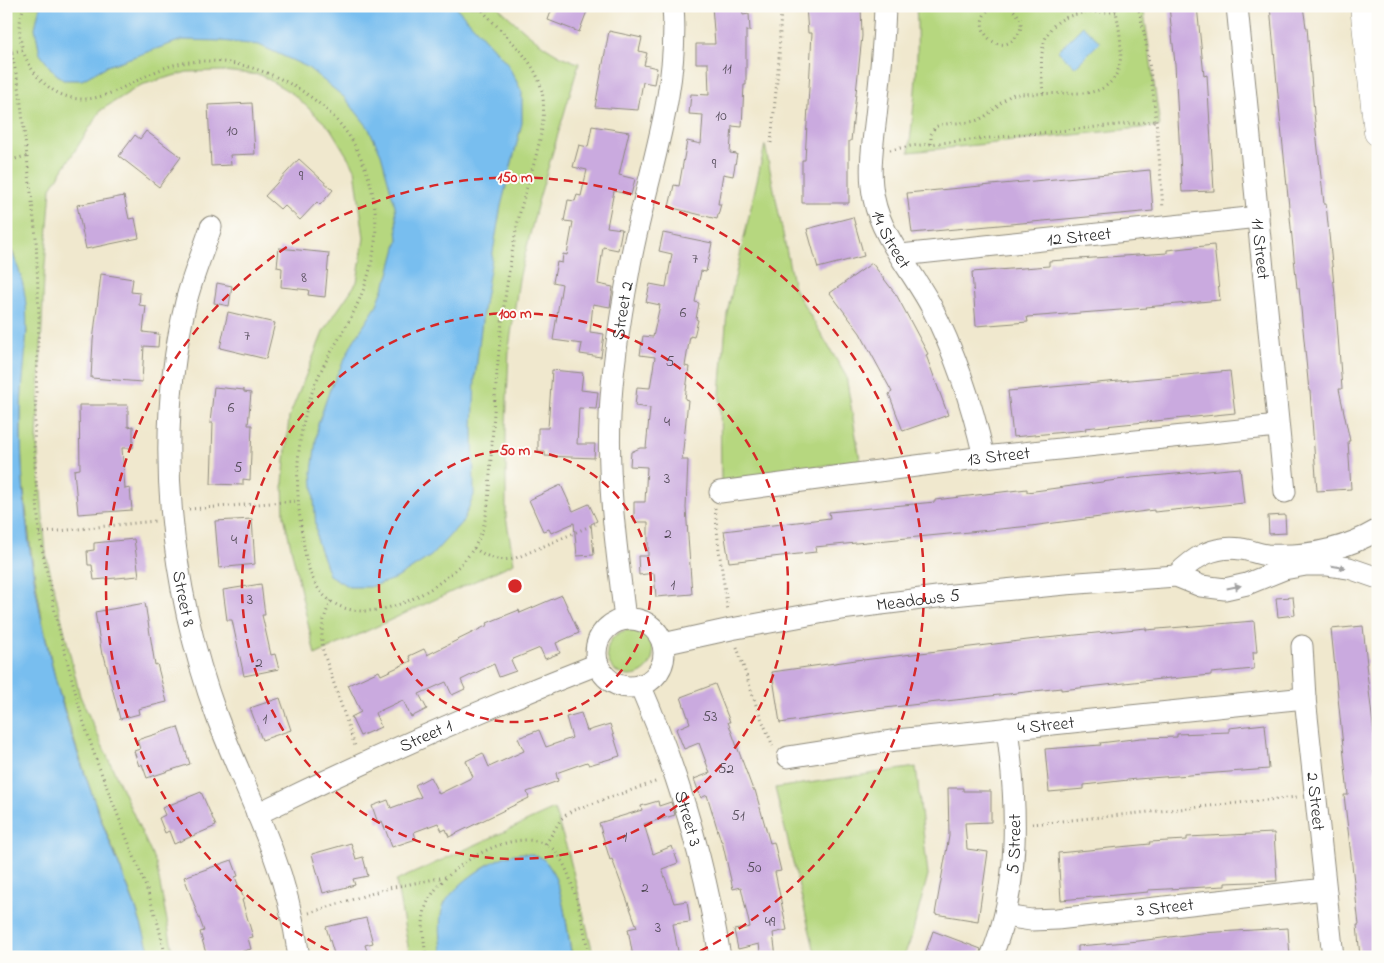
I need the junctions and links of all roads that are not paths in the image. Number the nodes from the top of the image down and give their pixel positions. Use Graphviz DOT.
graph roads {
  1 [pos="673,6"];
  2 [pos="885,6"];
  3 [pos="1237,6"];
  4 [pos="1364,6"];
  5 [pos="1378,132"];
  6 [pos="1258,217"];
  7 [pos="211,227"];
  8 [pos="901,256"];
  9 [pos="1278,426"];
  10 [pos="984,456"];
  11 [pos="720,492"];
  12 [pos="1285,492"];
  13 [pos="1378,530"];
  14 [pos="1255,553"];
  15 [pos="1197,558"];
  16 [pos="1176,576"];
  17 [pos="1378,578"];
  18 [pos="1258,579"];
  19 [pos="1201,586"];
  20 [pos="625,619"];
  21 [pos="662,644"];
  22 [pos="1302,646"];
  23 [pos="598,664"];
  24 [pos="640,685"];
  25 [pos="1305,698"];
  26 [pos="1007,728"];
  27 [pos="788,757"];
  28 [pos="257,814"];
  29 [pos="1325,889"];
  30 [pos="1005,916"];
  31 [pos="299,957"];
  32 [pos="720,957"];
  33 [pos="991,957"];
  34 [pos="1333,957"];
  1 -- 20 [label="street, Street 2"];
  2 -- 8 [label="street, 14 Street"];
  3 -- 6 [label="street, 11 Street"];
  4 -- 5 [label="main road"];
  6 -- 8 [label="street, 12 Street"];
  6 -- 9 [label="street, 11 Street"];
  7 -- 28 [label="street, Street 8"];
  8 -- 10 [label="street, 14 Street"];
  9 -- 10 [label="street, 13 Street"];
  9 -- 12 [label="street, 11 Street"];
  10 -- 11 [label="street, 13 Street"];
  13 -- 14 [label="street"];
  14 -- 15 [label="street"];
  14 -- 18 [label="street"];
  15 -- 16 [label="street"];
  15 -- 19 [label="street"];
  16 -- 19 [label="street, Meadows 5"];
  16 -- 21 [label="street, Meadows 5"];
  18 -- 17 [label="street, Meadows 5, one-way"];
  19 -- 18 [label="street, Meadows 5, one-way"];
  20 -- 21 [label="street"];
  20 -- 23 [label="street"];
  21 -- 24 [label="street"];
  22 -- 25 [label="street, 2 Street"];
  23 -- 24 [label="street"];
  23 -- 28 [label="street, Street 1"];
  24 -- 32 [label="street, Street 3"];
  25 -- 26 [label="street, 4 Street"];
  25 -- 29 [label="street, 2 Street"];
  26 -- 27 [label="street, 4 Street"];
  26 -- 30 [label="street, 5 Street"];
  28 -- 31 [label="street, Street 8"];
  29 -- 30 [label="street, 3 Street"];
  29 -- 34 [label="street, 2 Street"];
  30 -- 33 [label="street, 5 Street"];
}
